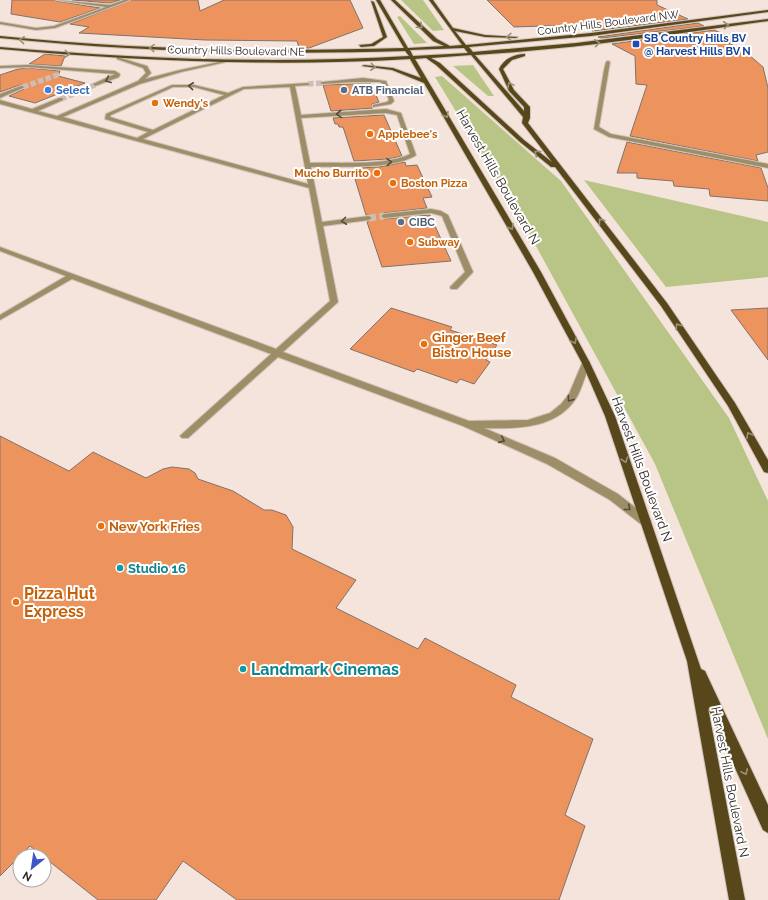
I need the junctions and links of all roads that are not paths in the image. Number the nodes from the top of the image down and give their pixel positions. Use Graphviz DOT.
graph roads {
  1 [pos="58,0"];
  2 [pos="128,0"];
  3 [pos="372,0"];
  4 [pos="378,0"];
  5 [pos="393,0"];
  6 [pos="430,0"];
  7 [pos="111,6"];
  8 [pos="768,11"];
  9 [pos="768,20"];
  10 [pos="0,23"];
  11 [pos="659,26"];
  12 [pos="453,29"];
  13 [pos="0,37"];
  14 [pos="466,46"];
  15 [pos="450,47"];
  16 [pos="0,48"];
  17 [pos="558,48"];
  18 [pos="407,50"];
  19 [pos="317,51"];
  20 [pos="473,55"];
  21 [pos="119,58"];
  22 [pos="428,58"];
  23 [pos="412,59"];
  24 [pos="224,62"];
  25 [pos="278,62"];
  26 [pos="608,62"];
  27 [pos="0,67"];
  28 [pos="70,69"];
  29 [pos="59,74"];
  30 [pos="426,82"];
  31 [pos="138,83"];
  32 [pos="322,83"];
  33 [pos="308,84"];
  34 [pos="95,85"];
  35 [pos="292,85"];
  36 [pos="23,87"];
  37 [pos="229,95"];
  38 [pos="0,96"];
  39 [pos="61,99"];
  40 [pos="0,102"];
  41 [pos="375,106"];
  42 [pos="32,111"];
  43 [pos="299,117"];
  44 [pos="57,118"];
  45 [pos="526,118"];
  46 [pos="154,132"];
  47 [pos="137,140"];
  48 [pos="308,165"];
  49 [pos="768,166"];
  50 [pos="566,176"];
  51 [pos="312,187"];
  52 [pos="384,216"];
  53 [pos="369,218"];
  54 [pos="319,224"];
  55 [pos="0,249"];
  56 [pos="72,276"];
  57 [pos="454,287"];
  58 [pos="0,318"];
  59 [pos="278,353"];
  60 [pos="586,363"];
  61 [pos="466,424"];
  62 [pos="185,436"];
  63 [pos="768,469"];
  64 [pos="646,522"];
  65 [pos="693,661"];
  66 [pos="768,825"];
  67 [pos="738,900"];
  1 -- 7 [label="street"];
  2 -- 7 [label="street"];
  3 -- 19 [label="main road"];
  4 -- 18 [label="main road, Harvest Hills Boulevard N"];
  5 -- 15 [label="main road, one-way"];
  6 -- 12 [label="main road"];
  7 -- 10 [label="street"];
  8 -- 11 [label="main road, Country Hills Boulevard NW"];
  17 -- 9 [label="main road, Country Hills Boulevard NW, one-way"];
  11 -- 12 [label="main road, one-way"];
  11 -- 14 [label="main road, Country Hills Boulevard NW"];
  12 -- 14 [label="main road"];
  19 -- 13 [label="main road, Country Hills Boulevard NE, one-way"];
  14 -- 15 [label="main road, Country Hills Boulevard NW"];
  14 -- 20 [label="main road"];
  15 -- 18 [label="main road, Country Hills Boulevard NE"];
  15 -- 20 [label="main road"];
  16 -- 21 [label="main road, Country Hills Boulevard NE, one-way"];
  17 -- 20 [label="main road, Country Hills Boulevard NW"];
  45 -- 17 [label="main road, one-way"];
  18 -- 19 [label="main road, Country Hills Boulevard NE"];
  18 -- 22 [label="main road"];
  18 -- 23 [label="main road, Harvest Hills Boulevard N"];
  20 -- 22 [label="main road, Country Hills Boulevard NE"];
  20 -- 45 [label="main road"];
  21 -- 24 [label="main road, Country Hills Boulevard NE"];
  21 -- 31 [label="street"];
  22 -- 23 [label="main road, Country Hills Boulevard NE"];
  50 -- 22 [label="main road, one-way"];
  23 -- 25 [label="main road, Country Hills Boulevard NE"];
  23 -- 30 [label="main road, Harvest Hills Boulevard N"];
  24 -- 25 [label="main road, Country Hills Boulevard NE"];
  24 -- 31 [label="street"];
  25 -- 30 [label="main road, one-way"];
  26 -- 49 [label="street"];
  27 -- 28 [label="street"];
  28 -- 29 [label="street"];
  28 -- 34 [label="street, one-way"];
  30 -- 60 [label="main road, Harvest Hills Boulevard N, one-way"];
  31 -- 44 [label="street"];
  32 -- 41 [label="street"];
  33 -- 35 [label="street"];
  35 -- 37 [label="street"];
  35 -- 43 [label="street"];
  36 -- 38 [label="street"];
  37 -- 46 [label="street"];
  37 -- 46 [label="street, one-way"];
  39 -- 42 [label="street"];
  40 -- 42 [label="street"];
  42 -- 44 [label="street"];
  43 -- 48 [label="street"];
  48 -- 43 [label="street, one-way"];
  44 -- 47 [label="street"];
  45 -- 50 [label="main road"];
  46 -- 47 [label="street"];
  47 -- 51 [label="street"];
  48 -- 51 [label="street"];
  63 -- 50 [label="main road, one-way"];
  51 -- 54 [label="street"];
  52 -- 57 [label="street"];
  53 -- 54 [label="street, one-way"];
  54 -- 59 [label="street"];
  55 -- 56 [label="street"];
  56 -- 58 [label="street"];
  56 -- 59 [label="street"];
  59 -- 61 [label="street"];
  59 -- 62 [label="street"];
  60 -- 61 [label="street, one-way"];
  60 -- 64 [label="main road, Harvest Hills Boulevard N, one-way"];
  61 -- 64 [label="street, one-way"];
  64 -- 65 [label="main road, Harvest Hills Boulevard N"];
  65 -- 66 [label="main road, one-way"];
  65 -- 67 [label="main road, Harvest Hills Boulevard N"];
}
